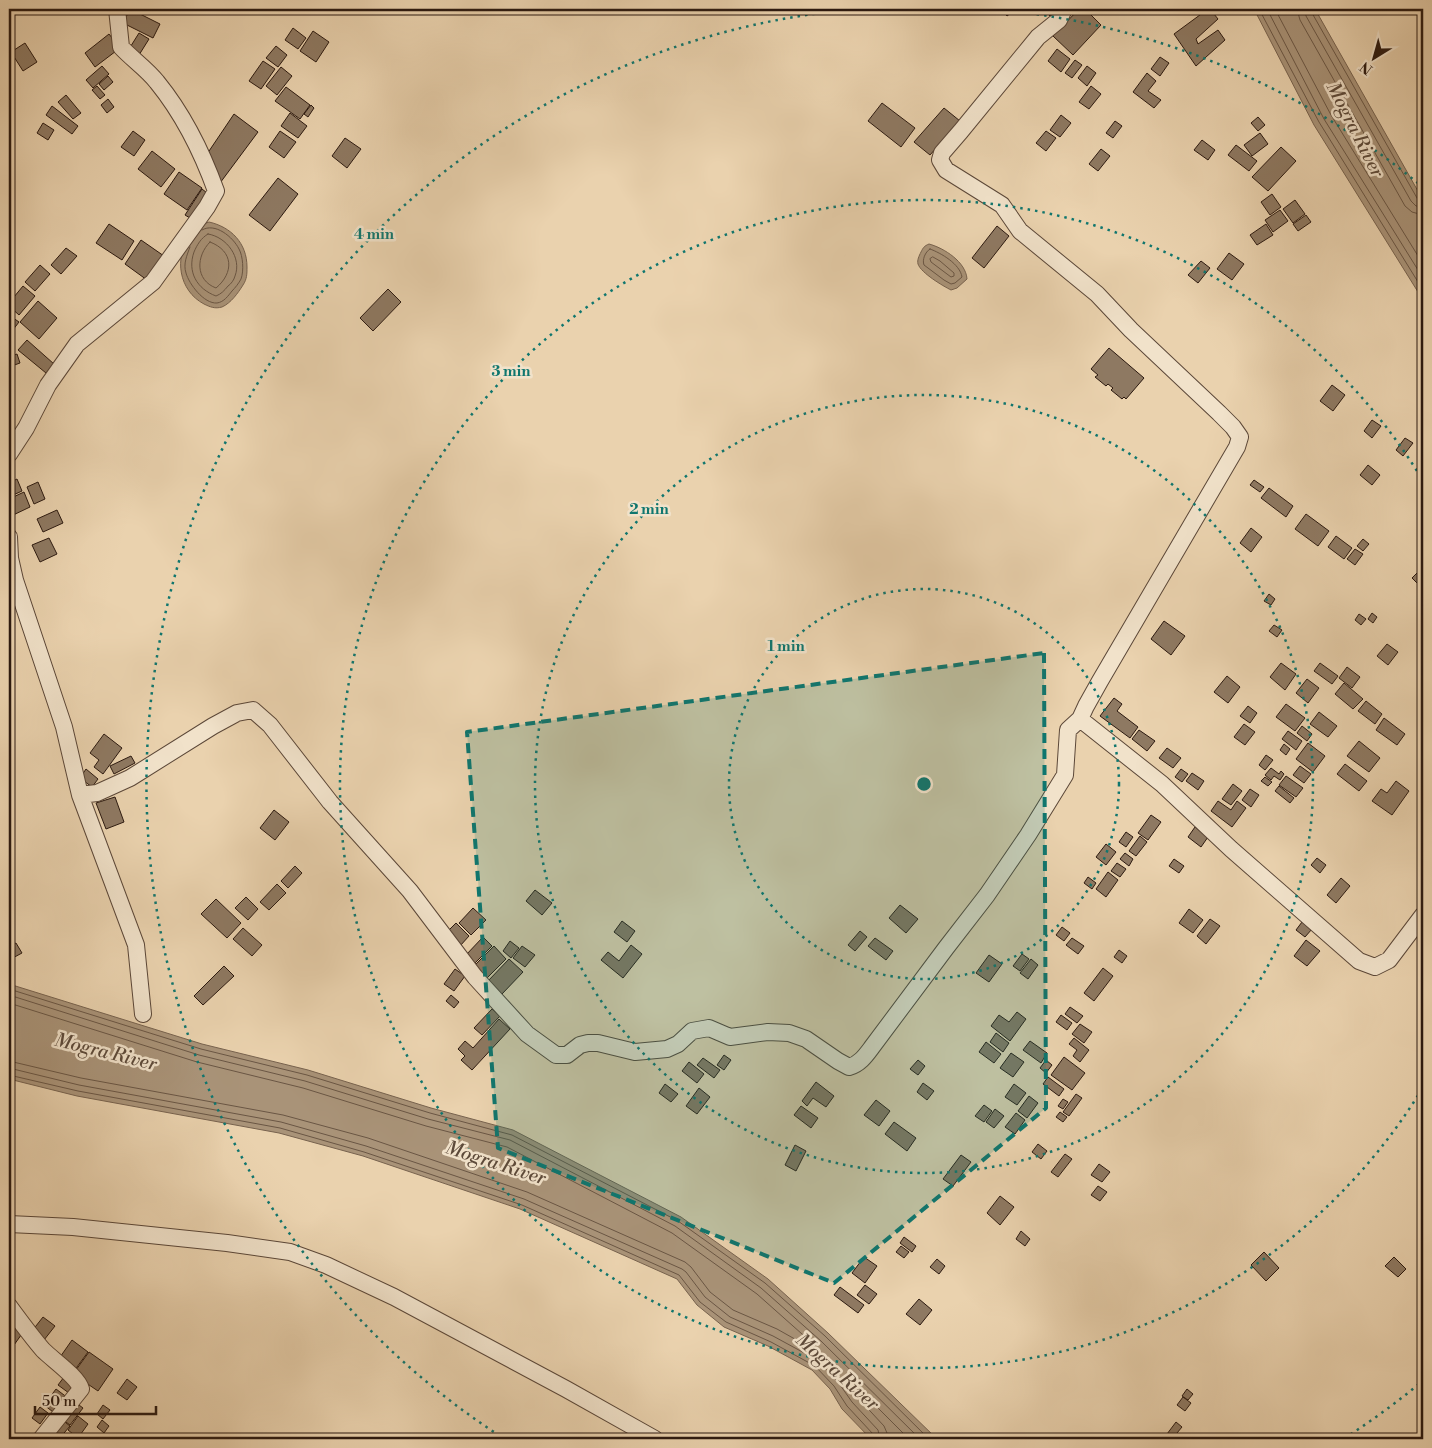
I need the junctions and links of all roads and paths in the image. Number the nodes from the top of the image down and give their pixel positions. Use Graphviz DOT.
graph roads {
  1 [pos="117,9"];
  2 [pos="1064,9"];
  3 [pos="9,454"];
  4 [pos="9,537"];
  5 [pos="1080,719"];
  6 [pos="80,795"];
  7 [pos="1423,915"];
  8 [pos="143,1014"];
  9 [pos="9,1224"];
  10 [pos="9,1306"];
  11 [pos="41,1439"];
  12 [pos="655,1439"];
  1 -- 3 [label="street"];
  2 -- 5 [label="street"];
  4 -- 6 [label="street"];
  5 -- 6 [label="street"];
  5 -- 7 [label="street"];
  6 -- 8 [label="street"];
  9 -- 12 [label="street"];
  10 -- 11 [label="street"];
}
